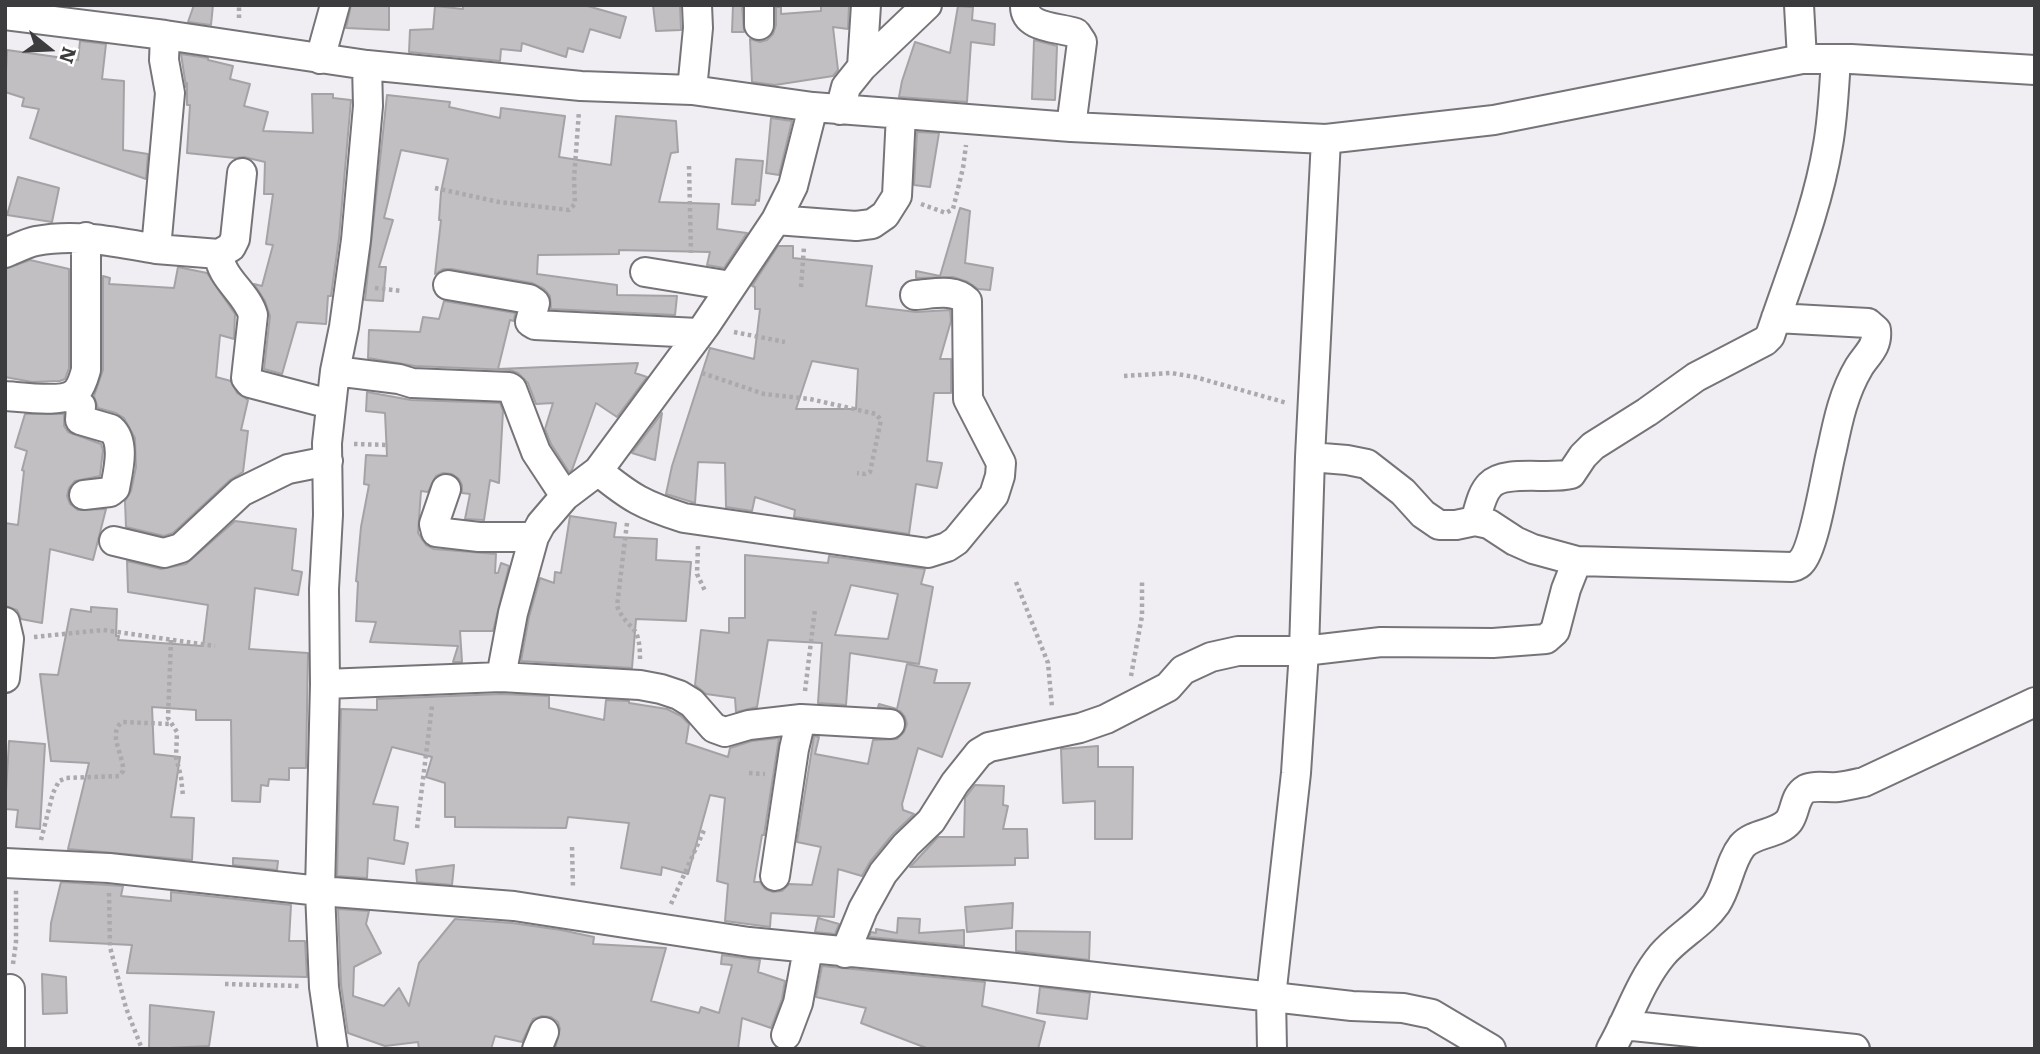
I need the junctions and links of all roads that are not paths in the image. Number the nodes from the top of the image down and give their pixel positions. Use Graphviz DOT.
graph roads {
  1 [pos="335,5"];
  2 [pos="697,5"];
  3 [pos="866,5"];
  4 [pos="927,5"];
  5 [pos="1025,5"];
  6 [pos="1799,5"];
  7 [pos="5,15"];
  8 [pos="165,35"];
  9 [pos="320,58"];
  10 [pos="1802,59"];
  11 [pos="1836,59"];
  12 [pos="367,65"];
  13 [pos="862,67"];
  14 [pos="2035,71"];
  15 [pos="692,90"];
  16 [pos="826,108"];
  17 [pos="901,114"];
  18 [pos="1071,127"];
  19 [pos="1326,139"];
  20 [pos="242,173"];
  21 [pos="776,220"];
  22 [pos="86,237"];
  23 [pos="156,249"];
  24 [pos="5,253"];
  25 [pos="219,254"];
  26 [pos="645,272"];
  27 [pos="448,285"];
  28 [pos="731,286"];
  29 [pos="915,295"];
  30 [pos="1776,318"];
  31 [pos="701,330"];
  32 [pos="335,371"];
  33 [pos="5,396"];
  34 [pos="71,396"];
  35 [pos="330,404"];
  36 [pos="327,452"];
  37 [pos="1310,457"];
  38 [pos="598,471"];
  39 [pos="446,489"];
  40 [pos="84,495"];
  41 [pos="565,496"];
  42 [pos="1475,521"];
  43 [pos="534,537"];
  44 [pos="114,541"];
  45 [pos="1577,561"];
  46 [pos="7,631"];
  47 [pos="1304,651"];
  48 [pos="502,677"];
  49 [pos="5,678"];
  50 [pos="325,684"];
  51 [pos="2035,702"];
  52 [pos="801,719"];
  53 [pos="890,724"];
  54 [pos="18,865"];
  55 [pos="775,876"];
  56 [pos="320,891"];
  57 [pos="808,949"];
  58 [pos="845,953"];
  59 [pos="10,989"];
  60 [pos="1271,997"];
  61 [pos="786,1035"];
  62 [pos="1617,1037"];
  63 [pos="1488,1048"];
  64 [pos="10,1049"];
  65 [pos="333,1049"];
  66 [pos="1272,1049"];
  67 [pos="1855,1049"];
  1 -- 9 [label="street"];
  2 -- 15 [label="street"];
  3 -- 13 [label="street"];
  4 -- 13 [label="street"];
  5 -- 18 [label="street"];
  6 -- 10 [label="street"];
  7 -- 8 [label="street"];
  8 -- 9 [label="street"];
  8 -- 23 [label="street"];
  9 -- 12 [label="street"];
  10 -- 11 [label="street"];
  10 -- 19 [label="street"];
  11 -- 14 [label="street"];
  11 -- 30 [label="street"];
  12 -- 15 [label="street"];
  12 -- 32 [label="street"];
  13 -- 16 [label="street"];
  15 -- 16 [label="street"];
  16 -- 17 [label="street"];
  16 -- 21 [label="street"];
  17 -- 18 [label="street"];
  17 -- 21 [label="street"];
  18 -- 19 [label="street"];
  19 -- 37 [label="street"];
  20 -- 25 [label="street"];
  21 -- 28 [label="street"];
  22 -- 23 [label="street"];
  22 -- 24 [label="street"];
  22 -- 34 [label="street"];
  23 -- 25 [label="street"];
  25 -- 35 [label="street"];
  26 -- 28 [label="street"];
  27 -- 31 [label="street"];
  28 -- 31 [label="street"];
  29 -- 38 [label="street"];
  30 -- 42 [label="street"];
  30 -- 45 [label="street"];
  31 -- 38 [label="street"];
  32 -- 35 [label="street"];
  32 -- 41 [label="street"];
  33 -- 34 [label="street"];
  34 -- 40 [label="street"];
  35 -- 36 [label="street"];
  36 -- 44 [label="street"];
  36 -- 50 [label="street"];
  37 -- 42 [label="street"];
  37 -- 47 [label="street"];
  38 -- 41 [label="street"];
  39 -- 43 [label="street"];
  41 -- 43 [label="street"];
  42 -- 45 [label="street"];
  43 -- 48 [label="street"];
  45 -- 47 [label="street"];
  46 -- 49 [label="street"];
  47 -- 58 [label="street"];
  47 -- 60 [label="street"];
  48 -- 50 [label="street"];
  48 -- 52 [label="street"];
  50 -- 56 [label="street"];
  51 -- 62 [label="street"];
  52 -- 53 [label="street"];
  52 -- 55 [label="street"];
  54 -- 56 [label="street"];
  56 -- 57 [label="street"];
  56 -- 65 [label="street"];
  57 -- 58 [label="street"];
  57 -- 61 [label="street"];
  58 -- 60 [label="street"];
  59 -- 64 [label="street"];
  60 -- 63 [label="street"];
  60 -- 66 [label="street"];
  62 -- 67 [label="street"];
}
